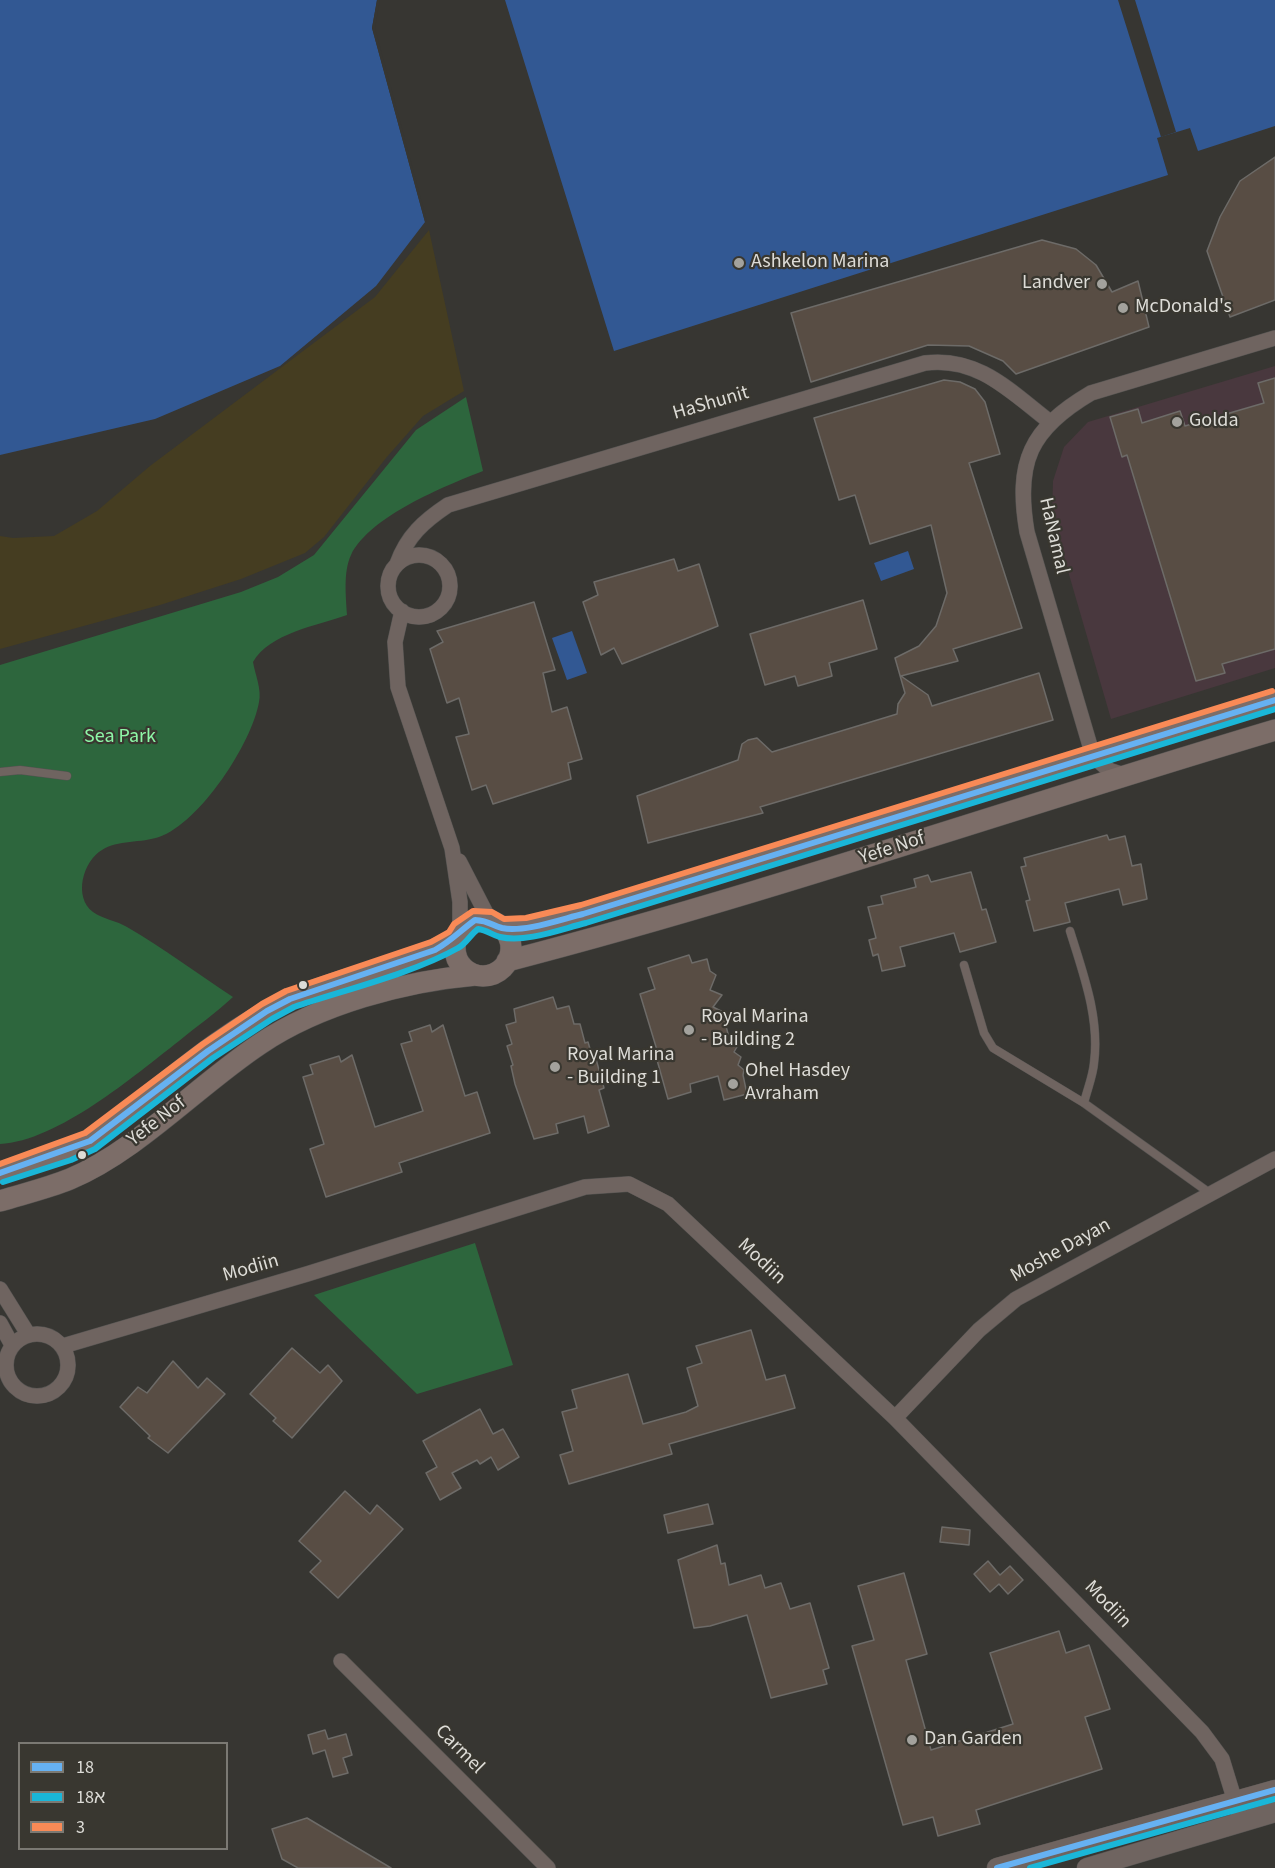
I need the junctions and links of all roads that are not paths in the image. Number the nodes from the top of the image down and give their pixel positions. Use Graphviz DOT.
graph roads {
  1 [pos="1275,338"];
  2 [pos="1050,422"];
  3 [pos="397,564"];
  4 [pos="402,611"];
  5 [pos="1275,700"];
  6 [pos="1275,730"];
  7 [pos="1093,756"];
  8 [pos="0,772"];
  9 [pos="1124,775"];
  10 [pos="67,776"];
  11 [pos="452,848"];
  12 [pos="496,924"];
  13 [pos="1070,931"];
  14 [pos="458,935"];
  15 [pos="507,961"];
  16 [pos="964,965"];
  17 [pos="476,975"];
  18 [pos="1084,1103"];
  19 [pos="1275,1159"];
  20 [pos="0,1173"];
  21 [pos="1211,1194"];
  22 [pos="0,1201"];
  23 [pos="0,1289"];
  24 [pos="0,1323"];
  25 [pos="28,1334"];
  26 [pos="12,1345"];
  27 [pos="63,1346"];
  28 [pos="11,1382"];
  29 [pos="0,1394"];
  30 [pos="895,1418"];
  31 [pos="341,1661"];
  32 [pos="1275,1790"];
  33 [pos="1234,1803"];
  34 [pos="1275,1812"];
  35 [pos="1241,1821"];
  36 [pos="548,1868"];
  37 [pos="997,1868"];
  38 [pos="1088,1868"];
  1 -- 2 [label="street, HaNamal"];
  2 -- 3 [label="street, HaShunit"];
  2 -- 7 [label="street, HaNamal"];
  3 -- 4 [label="street, HaShunit"];
  3 -- 4 [label="street"];
  4 -- 11 [label="street"];
  5 -- 7 [label="main road, Yefe Nof"];
  6 -- 9 [label="main road, Yefe Nof"];
  7 -- 9 [label="street"];
  7 -- 12 [label="main road, Yefe Nof"];
  8 -- 10 [label="lane"];
  9 -- 15 [label="main road, Yefe Nof"];
  11 -- 12 [label="street"];
  11 -- 14 [label="street"];
  12 -- 14 [label="main road"];
  12 -- 15 [label="main road"];
  13 -- 18 [label="lane"];
  14 -- 17 [label="main road"];
  14 -- 20 [label="main road, Yefe Nof"];
  15 -- 17 [label="main road"];
  16 -- 18 [label="lane"];
  17 -- 22 [label="main road, Yefe Nof"];
  18 -- 21 [label="lane"];
  19 -- 21 [label="street, Moshe Dayan"];
  21 -- 30 [label="street, Moshe Dayan"];
  23 -- 25 [label="street"];
  24 -- 26 [label="street"];
  25 -- 26 [label="street"];
  25 -- 27 [label="street"];
  26 -- 28 [label="street"];
  27 -- 28 [label="street"];
  27 -- 30 [label="street, Modiin"];
  28 -- 29 [label="street"];
  30 -- 33 [label="street, Modiin"];
  31 -- 36 [label="street, Carmel"];
  32 -- 33 [label="street"];
  33 -- 35 [label="street, Modiin"];
  33 -- 37 [label="street"];
  34 -- 35 [label="street"];
  35 -- 38 [label="street"];
}
